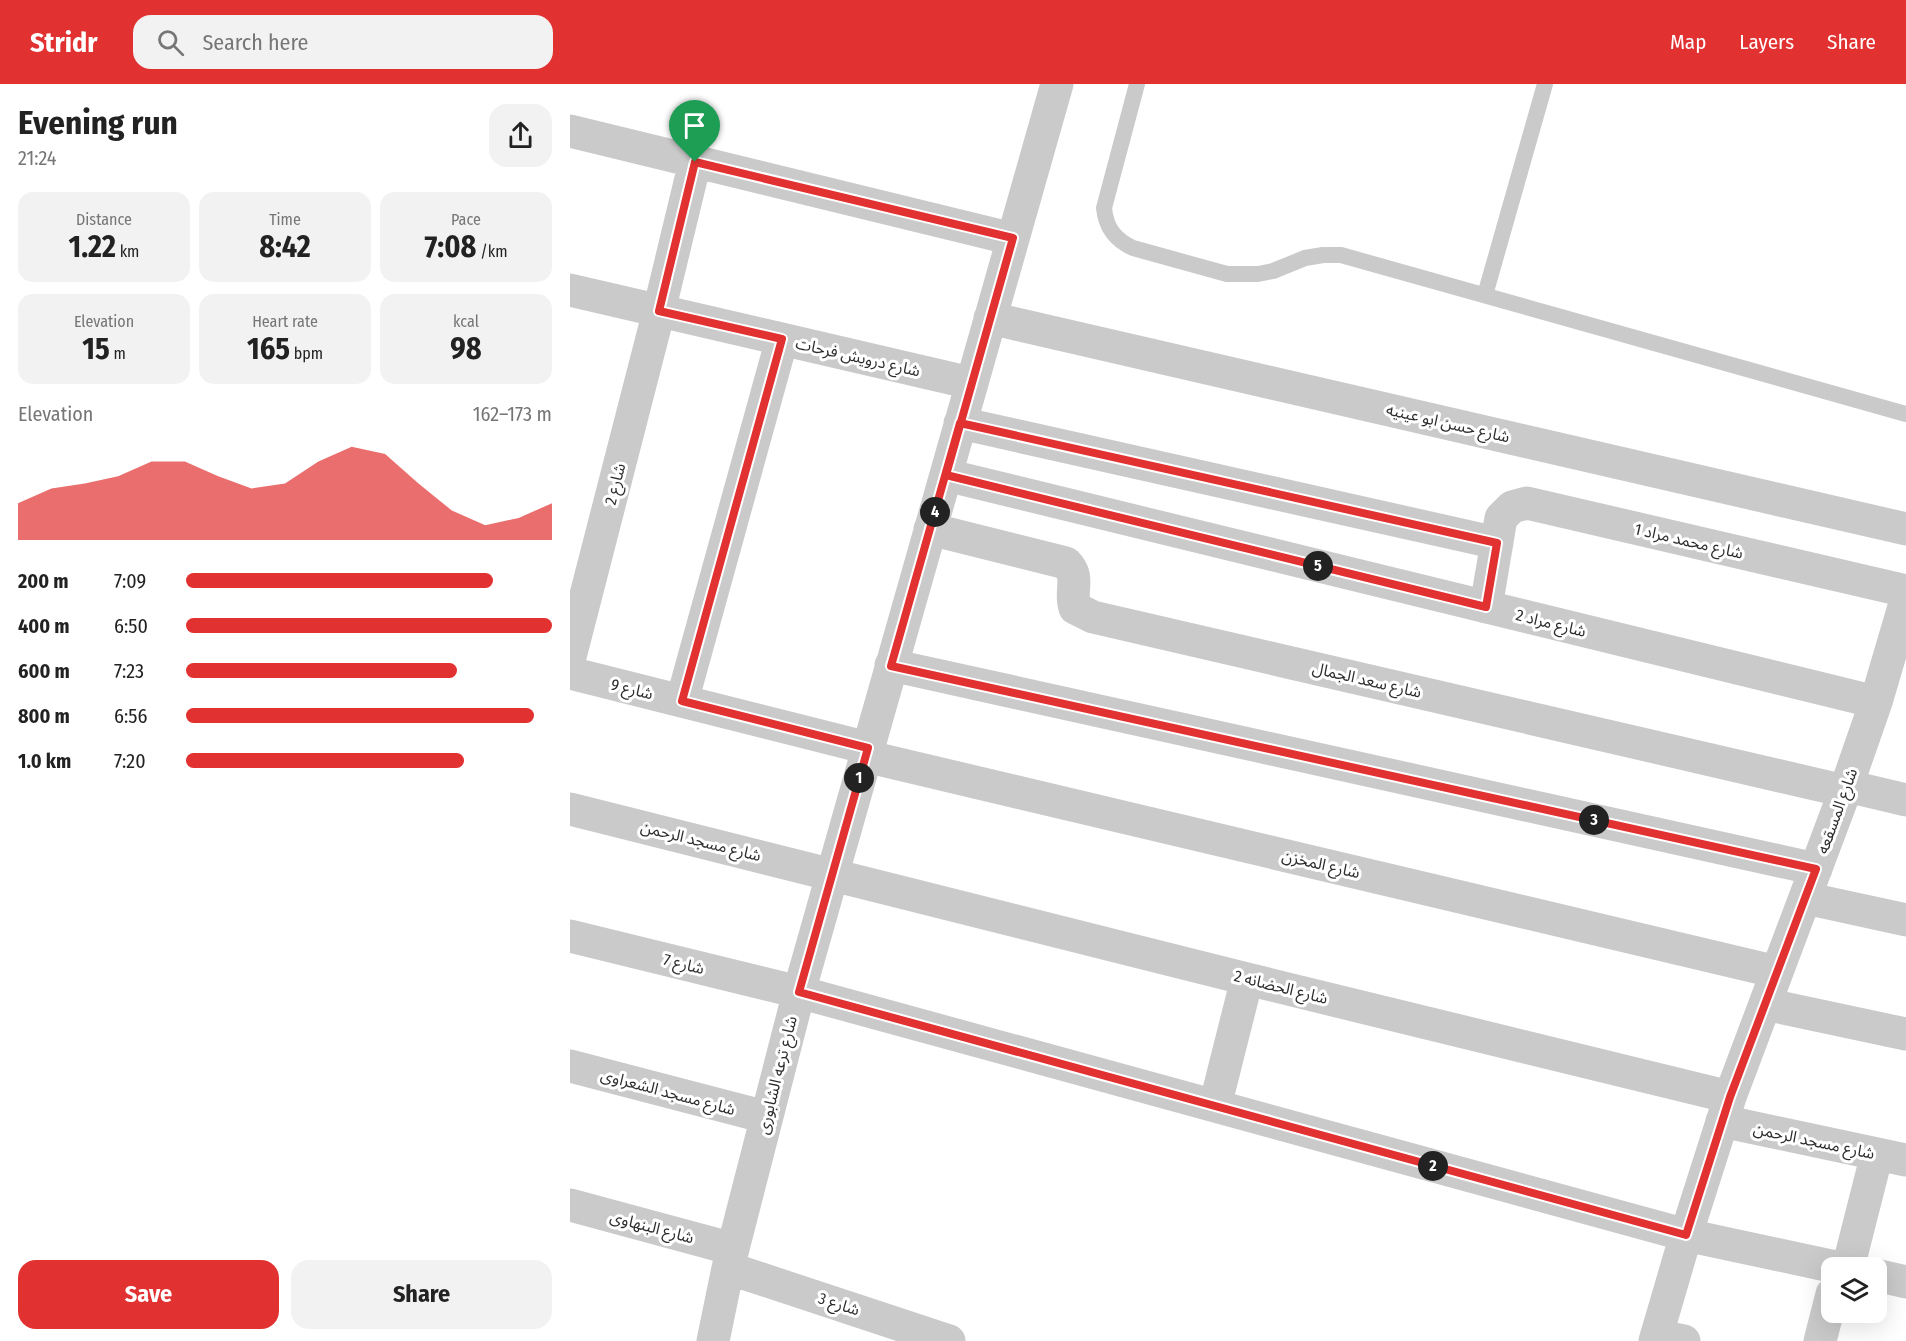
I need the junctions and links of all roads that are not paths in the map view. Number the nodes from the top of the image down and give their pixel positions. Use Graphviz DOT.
graph roads {
  1 [pos="1057,84"];
  2 [pos="1137,84"];
  3 [pos="1545,84"];
  4 [pos="570,131"];
  5 [pos="695,162"];
  6 [pos="1013,238"];
  7 [pos="570,290"];
  8 [pos="1485,295"];
  9 [pos="659,311"];
  10 [pos="990,318"];
  11 [pos="782,339"];
  12 [pos="971,383"];
  13 [pos="1906,414"];
  14 [pos="960,423"];
  15 [pos="946,475"];
  16 [pos="930,529"];
  17 [pos="1906,529"];
  18 [pos="1497,543"];
  19 [pos="1906,591"];
  20 [pos="1906,600"];
  21 [pos="1486,607"];
  22 [pos="570,657"];
  23 [pos="891,666"];
  24 [pos="570,673"];
  25 [pos="1888,688"];
  26 [pos="682,701"];
  27 [pos="867,752"];
  28 [pos="1846,789"];
  29 [pos="1906,800"];
  30 [pos="570,809"];
  31 [pos="832,874"];
  32 [pos="1810,884"];
  33 [pos="1906,920"];
  34 [pos="570,936"];
  35 [pos="1777,972"];
  36 [pos="1247,979"];
  37 [pos="799,992"];
  38 [pos="1765,1004"];
  39 [pos="1906,1034"];
  40 [pos="570,1066"];
  41 [pos="1215,1106"];
  42 [pos="1726,1109"];
  43 [pos="766,1117"];
  44 [pos="1892,1157"];
  45 [pos="570,1205"];
  46 [pos="1686,1235"];
  47 [pos="1852,1257"];
  48 [pos="731,1258"];
  49 [pos="1821,1263"];
  50 [pos="1887,1278"];
  51 [pos="1906,1282"];
  52 [pos="1825,1323"];
  53 [pos="1665,1339"];
  54 [pos="713,1341"];
  55 [pos="950,1341"];
  56 [pos="1820,1341"];
  1 -- 6 [label="street, شارع ترعه الشابورى"];
  2 -- 8 [label="lane"];
  3 -- 8 [label="lane"];
  4 -- 5 [label="street"];
  5 -- 6 [label="street"];
  5 -- 9 [label="street, شارع 2"];
  6 -- 10 [label="street, شارع ترعه الشابورى"];
  7 -- 9 [label="street, شارع درويش فرحات"];
  8 -- 13 [label="lane"];
  9 -- 11 [label="street, شارع درويش فرحات"];
  9 -- 22 [label="street, شارع 2"];
  10 -- 12 [label="street, شارع ترعه الشابورى"];
  10 -- 17 [label="street, شارع حسن ابو عينيه"];
  11 -- 12 [label="street, شارع درويش فرحات"];
  11 -- 26 [label="street"];
  12 -- 14 [label="street, شارع ترعه الشابورى"];
  14 -- 15 [label="street, شارع ترعه الشابورى"];
  14 -- 18 [label="street"];
  15 -- 16 [label="street, شارع ترعه الشابورى"];
  15 -- 21 [label="street, شارع مراد 2"];
  16 -- 23 [label="street, شارع ترعه الشابورى"];
  16 -- 28 [label="street, شارع سعد الجمال"];
  18 -- 19 [label="street, شارع محمد مراد 1"];
  18 -- 21 [label="street, شارع محمد مراد 1"];
  20 -- 25 [label="street, شارع المسقعه"];
  21 -- 25 [label="street, شارع مراد 2"];
  23 -- 27 [label="street, شارع ترعه الشابورى"];
  23 -- 32 [label="street"];
  24 -- 26 [label="street, شارع 9"];
  25 -- 28 [label="street, شارع المسقعه"];
  26 -- 27 [label="street, شارع 9"];
  27 -- 31 [label="street, شارع ترعه الشابورى"];
  27 -- 35 [label="street, شارع المخزن"];
  28 -- 29 [label="street"];
  28 -- 32 [label="street, شارع المسقعه"];
  30 -- 31 [label="street, شارع مسجد الرحمن"];
  31 -- 36 [label="street, شارع الحضانه 2"];
  31 -- 37 [label="street, شارع ترعه الشابورى"];
  32 -- 33 [label="street"];
  32 -- 35 [label="street, شارع المسقعه"];
  34 -- 37 [label="street, شارع 7"];
  35 -- 38 [label="street, شارع المسقعه"];
  36 -- 41 [label="street"];
  36 -- 42 [label="street, شارع الحضانه 2"];
  37 -- 41 [label="street, شارع 7"];
  37 -- 43 [label="street, شارع ترعه الشابورى"];
  38 -- 39 [label="street"];
  38 -- 42 [label="street, شارع المسقعه"];
  40 -- 43 [label="street, شارع مسجد الشعراوى"];
  41 -- 46 [label="street, شارع 7"];
  42 -- 44 [label="street, شارع مسجد الرحمن"];
  42 -- 46 [label="street, شارع المسقعه"];
  43 -- 48 [label="street, شارع ترعه الشابورى"];
  44 -- 47 [label="street"];
  45 -- 48 [label="street, شارع البنهاوى"];
  46 -- 49 [label="street, شارع 7"];
  46 -- 53 [label="street, شارع المسقعه"];
  48 -- 54 [label="street, شارع ترعه الشابورى"];
  48 -- 55 [label="street, شارع 3"];
  50 -- 51 [label="street"];
  52 -- 56 [label="street"];
}
